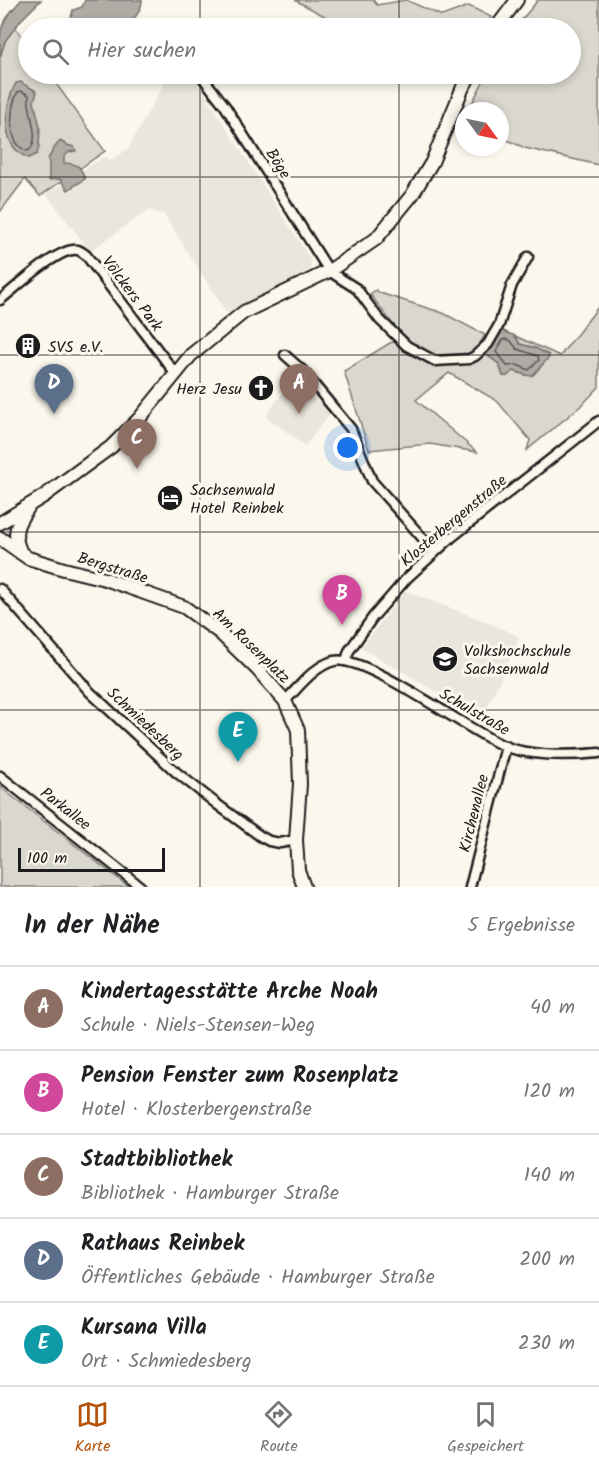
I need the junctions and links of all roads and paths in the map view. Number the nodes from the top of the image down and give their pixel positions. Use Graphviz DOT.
graph roads {
  1 [pos="517,0"];
  2 [pos="504,18"];
  3 [pos="208,84"];
  4 [pos="465,84"];
  5 [pos="528,257"];
  6 [pos="329,271"];
  7 [pos="0,300"];
  8 [pos="285,355"];
  9 [pos="175,374"];
  10 [pos="599,421"];
  11 [pos="31,504"];
  12 [pos="18,513"];
  13 [pos="0,523"];
  14 [pos="1,539"];
  15 [pos="435,552"];
  16 [pos="21,554"];
  17 [pos="0,589"];
  18 [pos="195,614"];
  19 [pos="346,661"];
  20 [pos="285,701"];
  21 [pos="506,746"];
  22 [pos="599,753"];
  23 [pos="0,776"];
  24 [pos="296,840"];
  25 [pos="141,887"];
  26 [pos="304,887"];
  27 [pos="470,887"];
  1 -- 2 [label="main road"];
  3 -- 6 [label="street, Böge"];
  4 -- 6 [label="main road"];
  5 -- 6 [label="street"];
  6 -- 9 [label="main road"];
  7 -- 9 [label="street, Völckers Park"];
  8 -- 15 [label="street"];
  9 -- 11 [label="main road"];
  10 -- 15 [label="street, Klosterbergenstraße"];
  11 -- 12 [label="main road"];
  11 -- 16 [label="main road"];
  12 -- 13 [label="main road"];
  12 -- 14 [label="main road, Bergstraße"];
  14 -- 16 [label="main road, Bergstraße"];
  15 -- 19 [label="street, Klosterbergenstraße"];
  16 -- 18 [label="main road, Bergstraße"];
  17 -- 24 [label="street, Schmiedesberg"];
  18 -- 20 [label="main road, Am Rosenplatz"];
  19 -- 20 [label="street, Am Rosenplatz"];
  19 -- 21 [label="street, Schulstraße"];
  20 -- 24 [label="main road, Am Rosenplatz"];
  21 -- 22 [label="street, Schulstraße"];
  21 -- 27 [label="street, Kirchenallee"];
  23 -- 25 [label="street, Parkallee"];
  24 -- 26 [label="main road, Am Rosenplatz"];
}
